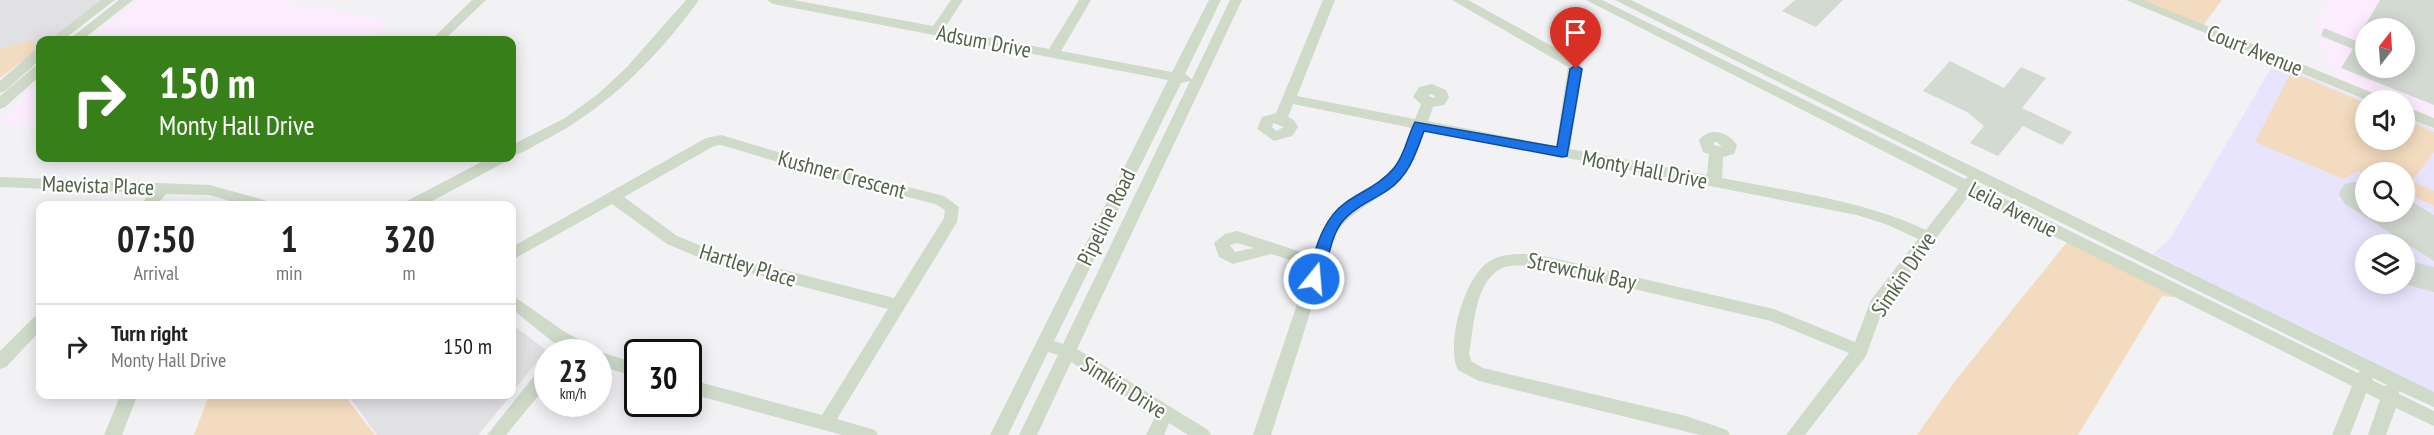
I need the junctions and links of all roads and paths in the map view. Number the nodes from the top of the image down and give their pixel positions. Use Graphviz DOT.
graph roads {
  1 [pos="109,0"];
  2 [pos="127,0"];
  3 [pos="480,0"];
  4 [pos="693,0"];
  5 [pos="772,0"];
  6 [pos="957,0"];
  7 [pos="1085,0"];
  8 [pos="1215,0"];
  9 [pos="1236,0"];
  10 [pos="1329,0"];
  11 [pos="1458,0"];
  12 [pos="1592,0"];
  13 [pos="1621,0"];
  14 [pos="2132,0"];
  15 [pos="936,31"];
  16 [pos="60,36"];
  17 [pos="79,36"];
  18 [pos="441,36"];
  19 [pos="1052,54"];
  20 [pos="36,56"];
  21 [pos="36,73"];
  22 [pos="1176,78"];
  23 [pos="28,80"];
  24 [pos="1197,82"];
  25 [pos="1,87"];
  26 [pos="2355,91"];
  27 [pos="1289,99"];
  28 [pos="1428,103"];
  29 [pos="0,104"];
  30 [pos="2415,115"];
  31 [pos="1281,118"];
  32 [pos="2434,123"];
  33 [pos="1420,125"];
  34 [pos="516,150"];
  35 [pos="1562,152"];
  36 [pos="1716,152"];
  37 [pos="493,162"];
  38 [pos="1973,181"];
  39 [pos="0,182"];
  40 [pos="1714,182"];
  41 [pos="163,187"];
  42 [pos="612,196"];
  43 [pos="151,201"];
  44 [pos="248,201"];
  45 [pos="422,201"];
  46 [pos="1927,237"];
  47 [pos="1269,248"];
  48 [pos="516,252"];
  49 [pos="1318,263"];
  50 [pos="516,304"];
  51 [pos="897,305"];
  52 [pos="36,325"];
  53 [pos="556,339"];
  54 [pos="1044,344"];
  55 [pos="1860,351"];
  56 [pos="1068,352"];
  57 [pos="0,362"];
  58 [pos="2365,375"];
  59 [pos="2391,378"];
  60 [pos="534,388"];
  61 [pos="702,390"];
  62 [pos="2391,398"];
  63 [pos="128,399"];
  64 [pos="2434,400"];
  65 [pos="1165,413"];
  66 [pos="2434,419"];
  67 [pos="826,423"];
  68 [pos="113,435"];
  69 [pos="496,435"];
  70 [pos="869,435"];
  71 [pos="999,435"];
  72 [pos="1029,435"];
  73 [pos="1155,435"];
  74 [pos="1202,435"];
  75 [pos="1262,435"];
  76 [pos="1721,435"];
  77 [pos="1795,435"];
  78 [pos="2341,435"];
  79 [pos="2377,435"];
  1 -- 16 [label="street"];
  2 -- 17 [label="street"];
  3 -- 18 [label="street"];
  4 -- 34 [label="street"];
  5 -- 15 [label="street, Adsum Drive"];
  6 -- 15 [label="street"];
  7 -- 19 [label="street"];
  8 -- 22 [label="street, Pipeline Road"];
  9 -- 24 [label="street, Pipeline Road"];
  10 -- 27 [label="street"];
  11 -- 35 [label="street"];
  12 -- 38 [label="street, Leila Avenue"];
  13 -- 38 [label="street, Leila Avenue"];
  14 -- 26 [label="street, Court Avenue"];
  15 -- 19 [label="street, Adsum Drive"];
  19 -- 22 [label="street, Adsum Drive"];
  20 -- 25 [label="street"];
  21 -- 23 [label="street"];
  22 -- 24 [label="street, Adsum Drive"];
  22 -- 54 [label="street, Pipeline Road"];
  23 -- 25 [label="street"];
  23 -- 29 [label="street"];
  24 -- 56 [label="street, Pipeline Road"];
  27 -- 31 [label="street"];
  27 -- 33 [label="street, Monty Hall Drive"];
  28 -- 33 [label="street"];
  30 -- 32 [label="street"];
  33 -- 35 [label="street, Monty Hall Drive"];
  33 -- 49 [label="street"];
  35 -- 40 [label="street, Monty Hall Drive"];
  36 -- 40 [label="street"];
  37 -- 45 [label="street"];
  38 -- 46 [label="street, Simkin Drive"];
  38 -- 58 [label="street, Leila Avenue"];
  39 -- 41 [label="street, Maevista Place"];
  40 -- 46 [label="street, Monty Hall Drive"];
  41 -- 43 [label="street"];
  41 -- 44 [label="street, Maevista Place"];
  42 -- 48 [label="street, Kushner Crescent"];
  42 -- 51 [label="street, Hartley Place"];
  42 -- 51 [label="street, Kushner Crescent"];
  46 -- 55 [label="street, Simkin Drive"];
  47 -- 49 [label="street"];
  49 -- 75 [label="street"];
  50 -- 53 [label="street"];
  51 -- 67 [label="street, Kushner Crescent"];
  52 -- 57 [label="street"];
  54 -- 56 [label="street, Simkin Drive"];
  54 -- 71 [label="street, Pipeline Road"];
  55 -- 76 [label="street, Strewchuk Bay"];
  55 -- 77 [label="street, Simkin Drive"];
  56 -- 65 [label="street, Simkin Drive"];
  56 -- 72 [label="street, Pipeline Road"];
  58 -- 59 [label="street, Leila Avenue"];
  58 -- 62 [label="street, Leila Avenue"];
  58 -- 78 [label="street"];
  59 -- 62 [label="street"];
  59 -- 64 [label="street, Leila Avenue"];
  60 -- 69 [label="street"];
  61 -- 67 [label="street"];
  62 -- 66 [label="street, Leila Avenue"];
  62 -- 79 [label="street"];
  63 -- 68 [label="street"];
  65 -- 73 [label="street"];
  65 -- 74 [label="street, Simkin Drive"];
  67 -- 70 [label="street"];
}
